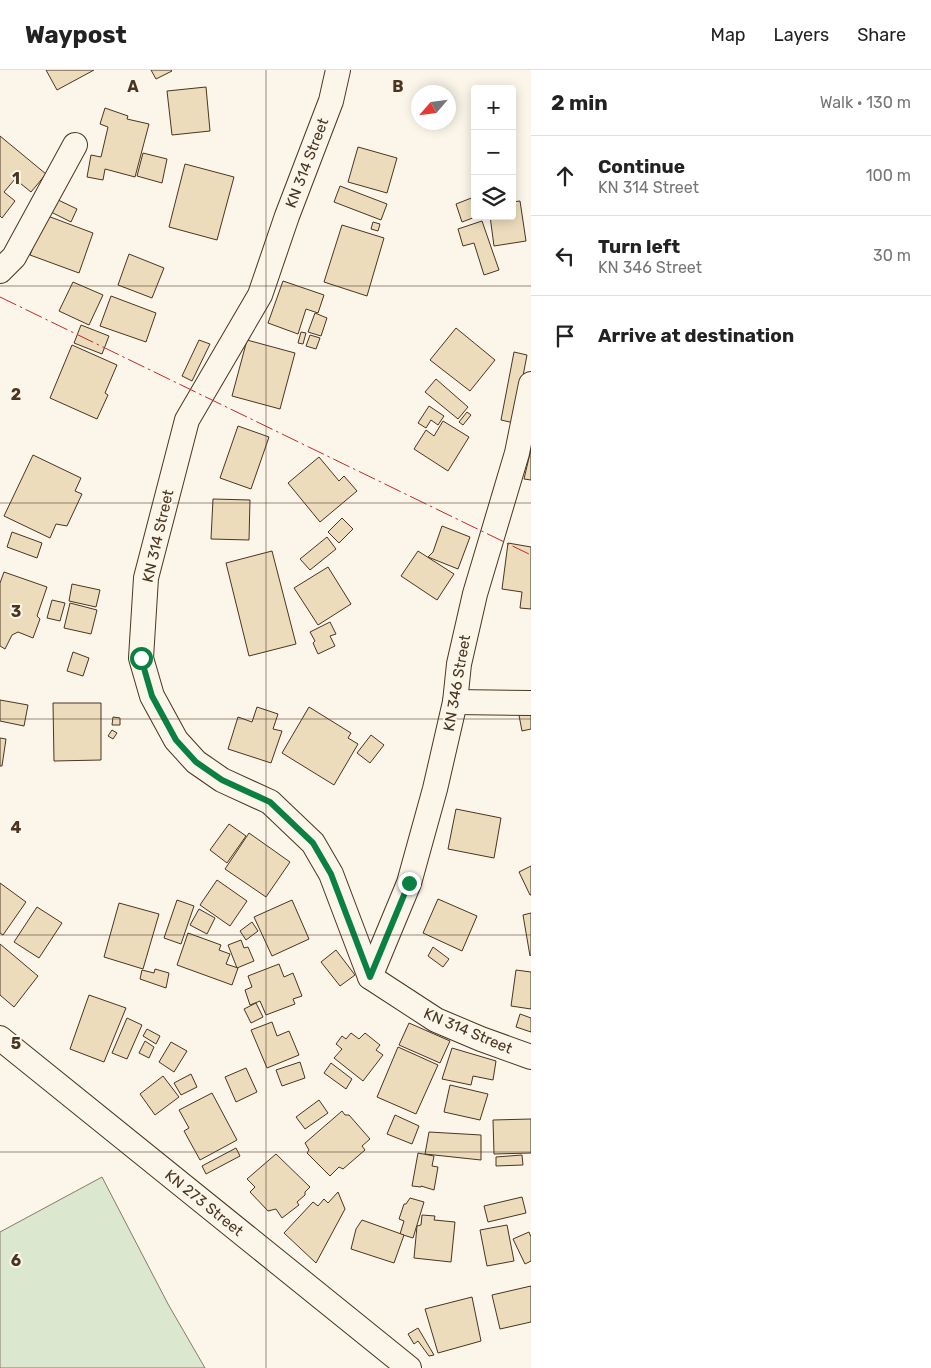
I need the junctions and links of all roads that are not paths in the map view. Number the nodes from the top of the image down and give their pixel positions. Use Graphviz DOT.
graph roads {
  1 [pos="338,70"];
  2 [pos="75,145"];
  3 [pos="0,270"];
  4 [pos="531,384"];
  5 [pos="455,702"];
  6 [pos="531,702"];
  7 [pos="370,977"];
  8 [pos="0,1038"];
  9 [pos="531,1057"];
  10 [pos="410,1368"];
  1 -- 7 [label="street, KN 314 Street"];
  2 -- 3 [label="street"];
  4 -- 5 [label="street, KN 346 Street"];
  5 -- 6 [label="street"];
  5 -- 7 [label="street, KN 346 Street"];
  7 -- 9 [label="street, KN 314 Street"];
  8 -- 10 [label="street, KN 273 Street"];
}
